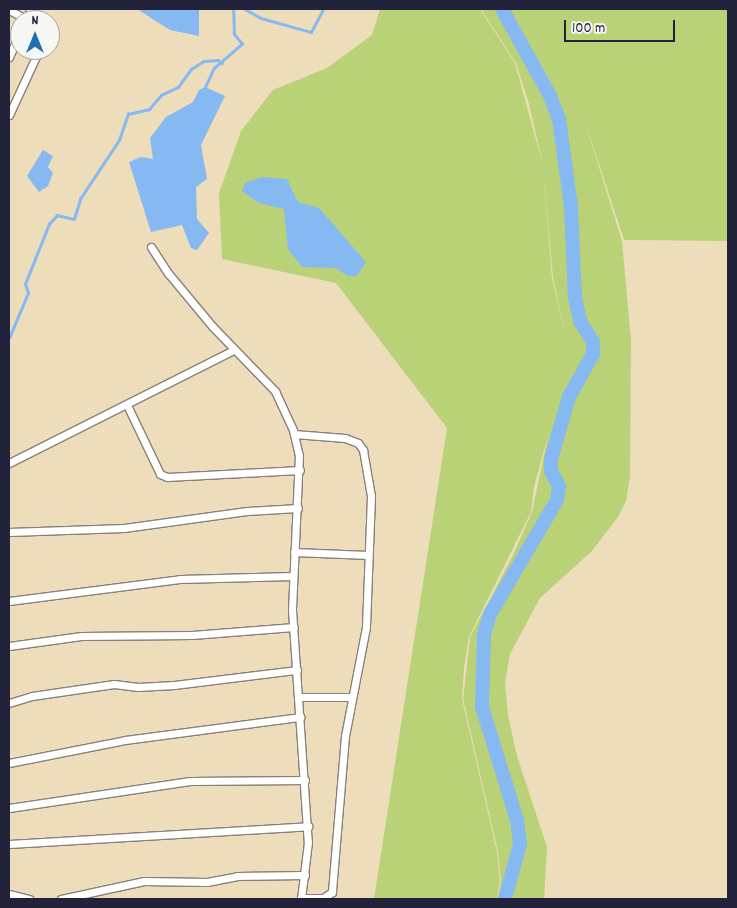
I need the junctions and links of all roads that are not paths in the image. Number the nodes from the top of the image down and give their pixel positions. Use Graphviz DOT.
graph roads {
  1 [pos="34,60"];
  2 [pos="9,114"];
  3 [pos="151,247"];
  4 [pos="234,350"];
  5 [pos="127,405"];
  6 [pos="294,434"];
  7 [pos="9,463"];
  8 [pos="300,470"];
  9 [pos="298,508"];
  10 [pos="9,532"];
  11 [pos="294,552"];
  12 [pos="368,555"];
  13 [pos="293,576"];
  14 [pos="9,600"];
  15 [pos="294,626"];
  16 [pos="9,646"];
  17 [pos="297,670"];
  18 [pos="299,697"];
  19 [pos="352,697"];
  20 [pos="9,703"];
  21 [pos="300,717"];
  22 [pos="9,763"];
  23 [pos="305,780"];
  24 [pos="9,808"];
  25 [pos="308,826"];
  26 [pos="9,844"];
  27 [pos="305,875"];
  28 [pos="9,894"];
  29 [pos="301,898"];
  30 [pos="29,899"];
  31 [pos="61,899"];
  1 -- 2 [label="street"];
  3 -- 4 [label="street"];
  4 -- 5 [label="street"];
  4 -- 6 [label="street"];
  5 -- 7 [label="street"];
  5 -- 8 [label="street"];
  6 -- 8 [label="street"];
  6 -- 12 [label="street"];
  8 -- 9 [label="street"];
  9 -- 10 [label="street"];
  9 -- 11 [label="street"];
  11 -- 12 [label="street"];
  11 -- 13 [label="street"];
  12 -- 19 [label="street"];
  13 -- 14 [label="street"];
  13 -- 15 [label="street"];
  15 -- 16 [label="street"];
  15 -- 17 [label="street"];
  17 -- 18 [label="street"];
  17 -- 20 [label="street"];
  18 -- 19 [label="street"];
  18 -- 21 [label="street"];
  19 -- 29 [label="street"];
  21 -- 22 [label="street"];
  21 -- 23 [label="street"];
  23 -- 24 [label="street"];
  23 -- 25 [label="street"];
  25 -- 26 [label="street"];
  25 -- 27 [label="street"];
  27 -- 29 [label="street"];
  27 -- 31 [label="street"];
  28 -- 30 [label="street"];
}
